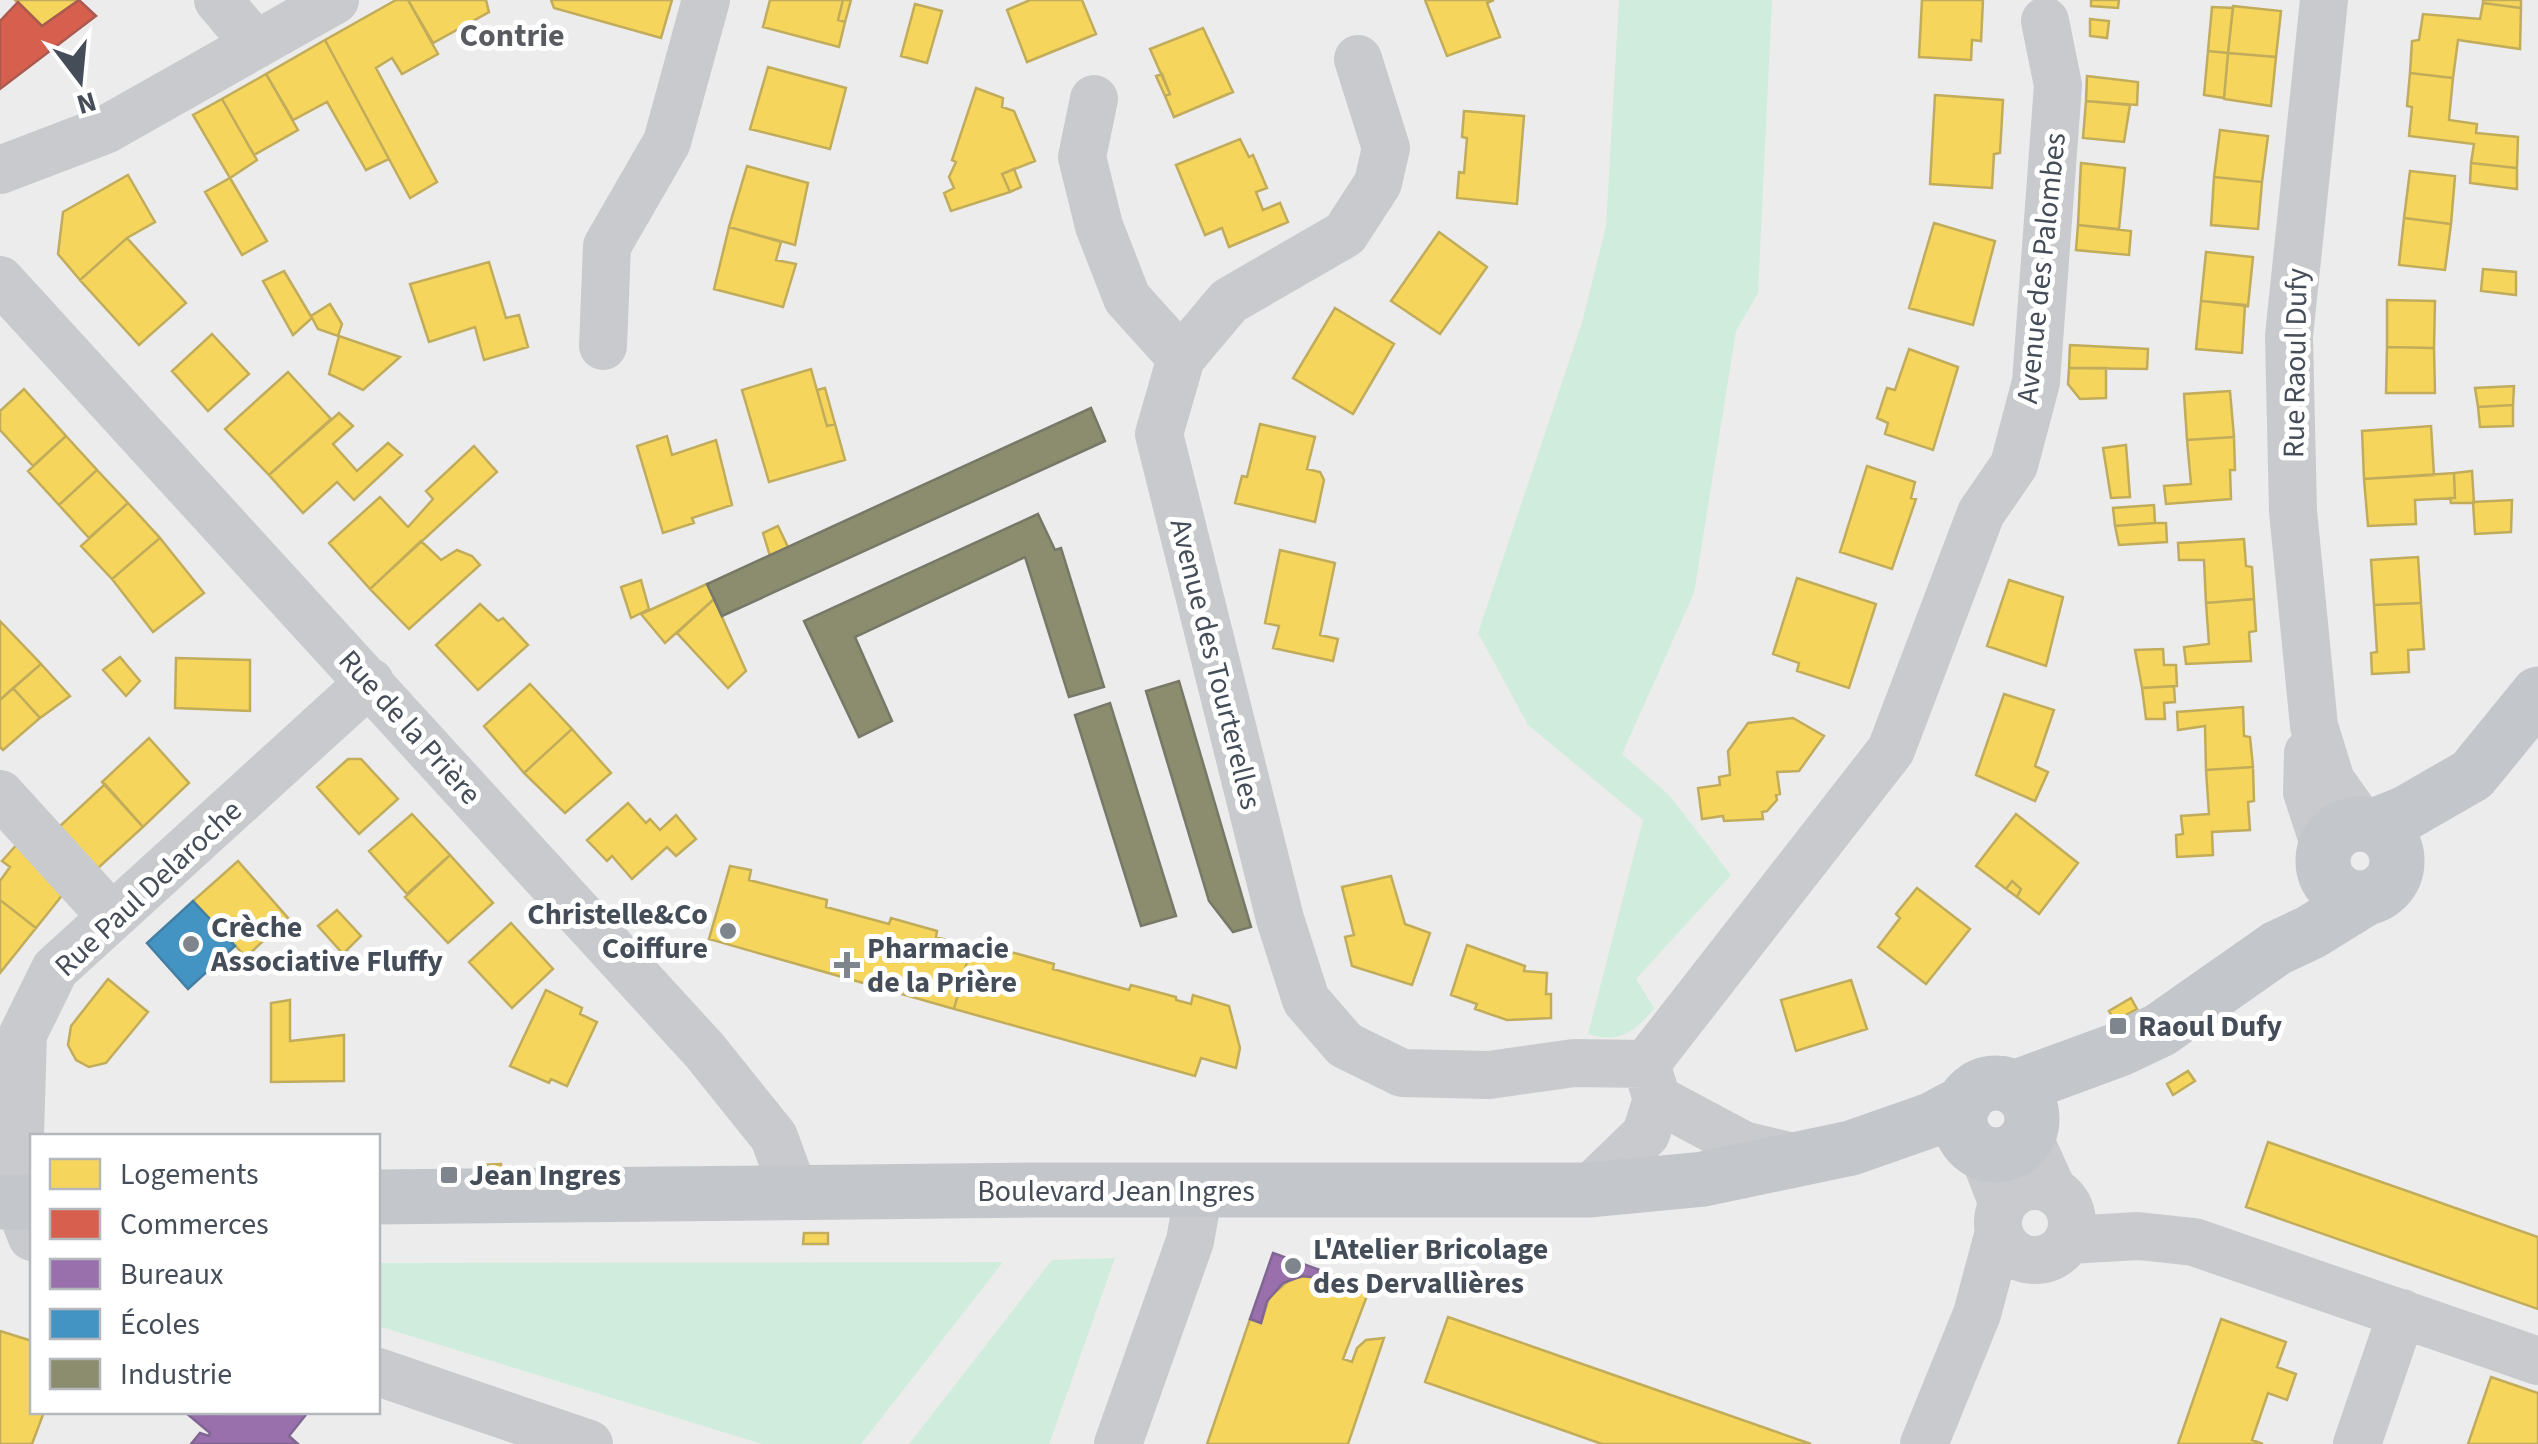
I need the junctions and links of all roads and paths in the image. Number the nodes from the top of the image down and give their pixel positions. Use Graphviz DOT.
graph roads {
  1 [pos="218,0"];
  2 [pos="335,0"];
  3 [pos="706,0"];
  4 [pos="2324,0"];
  5 [pos="2045,21"];
  6 [pos="256,45"];
  7 [pos="1358,58"];
  8 [pos="1094,98"];
  9 [pos="0,170"];
  10 [pos="0,280"];
  11 [pos="603,346"];
  12 [pos="1180,358"];
  13 [pos="370,682"];
  14 [pos="2538,694"];
  15 [pos="0,794"];
  16 [pos="2358,854"];
  17 [pos="112,916"];
  18 [pos="1652,1081"];
  19 [pos="1999,1125"];
  20 [pos="1826,1154"];
  21 [pos="1588,1190"];
  22 [pos="1199,1191"];
  23 [pos="794,1192"];
  24 [pos="380,1197"];
  25 [pos="21,1211"];
  26 [pos="2036,1221"];
  27 [pos="2402,1313"];
  28 [pos="2538,1360"];
  29 [pos="380,1373"];
  30 [pos="589,1444"];
  31 [pos="1118,1444"];
  32 [pos="1924,1444"];
  33 [pos="2357,1444"];
  1 -- 6 [label="street"];
  2 -- 6 [label="street"];
  3 -- 11 [label="street"];
  4 -- 16 [label="street, Rue Raoul Dufy"];
  5 -- 18 [label="street, Avenue des Palombes"];
  6 -- 9 [label="street"];
  7 -- 12 [label="street, Avenue des Tourterelles"];
  8 -- 12 [label="street"];
  10 -- 13 [label="street, Rue de la Prière"];
  12 -- 18 [label="street, Avenue des Tourterelles"];
  13 -- 17 [label="street, Rue Paul Delaroche"];
  13 -- 23 [label="street, Rue de la Prière"];
  14 -- 16 [label="main road, Boulevard Jean Ingres"];
  15 -- 17 [label="street"];
  16 -- 19 [label="main road, Boulevard Jean Ingres"];
  17 -- 25 [label="street, Rue Paul Delaroche"];
  18 -- 20 [label="street"];
  18 -- 21 [label="street, Avenue des Palombes"];
  19 -- 20 [label="main road, Boulevard Jean Ingres"];
  19 -- 26 [label="street"];
  20 -- 21 [label="main road, Boulevard Jean Ingres"];
  21 -- 22 [label="main road, Boulevard Jean Ingres"];
  22 -- 23 [label="main road, Boulevard Jean Ingres"];
  22 -- 31 [label="street"];
  23 -- 24 [label="main road, Boulevard Jean Ingres"];
  26 -- 27 [label="street"];
  26 -- 32 [label="street"];
  27 -- 28 [label="street"];
  27 -- 33 [label="street"];
  29 -- 30 [label="street"];
}
